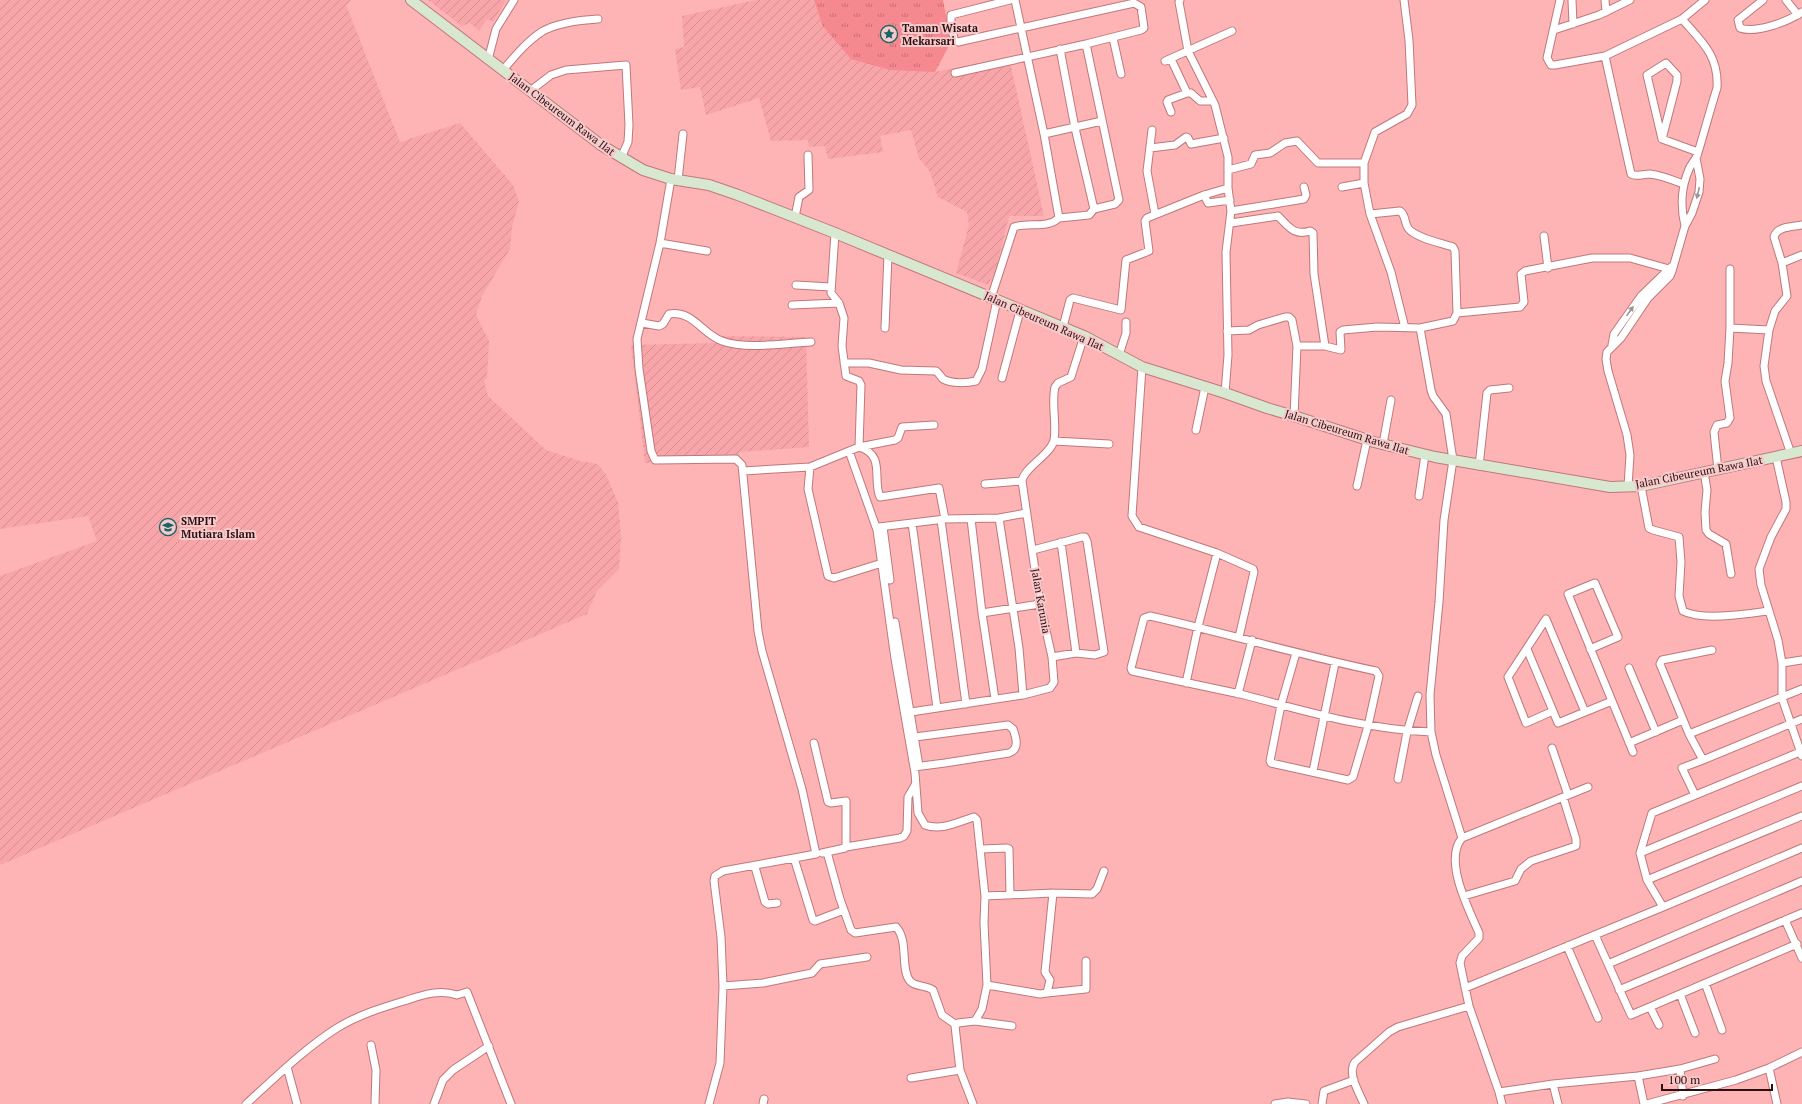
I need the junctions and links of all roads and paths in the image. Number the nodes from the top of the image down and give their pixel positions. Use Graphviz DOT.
graph roads {
  1 [pos="411,0"];
  2 [pos="514,0"];
  3 [pos="1010,0"];
  4 [pos="1015,0"];
  5 [pos="1180,0"];
  6 [pos="1404,0"];
  7 [pos="1560,0"];
  8 [pos="1572,0"];
  9 [pos="1605,0"];
  10 [pos="1630,0"];
  11 [pos="1705,0"];
  12 [pos="1763,0"];
  13 [pos="1786,0"];
  14 [pos="1606,12"];
  15 [pos="1800,13"];
  16 [pos="598,18"];
  17 [pos="1682,19"];
  18 [pos="1573,24"];
  19 [pos="1021,27"];
  20 [pos="1554,30"];
  21 [pos="1232,31"];
  22 [pos="1113,38"];
  23 [pos="1086,44"];
  24 [pos="1060,49"];
  25 [pos="1188,51"];
  26 [pos="1605,56"];
  27 [pos="1026,57"];
  28 [pos="488,60"];
  29 [pos="503,70"];
  30 [pos="955,73"];
  31 [pos="1121,74"];
  32 [pos="530,91"];
  33 [pos="1187,93"];
  34 [pos="1213,101"];
  35 [pos="1171,112"];
  36 [pos="1102,120"];
  37 [pos="1075,128"];
  38 [pos="1152,130"];
  39 [pos="683,134"];
  40 [pos="1044,134"];
  41 [pos="1224,138"];
  42 [pos="1662,139"];
  43 [pos="1150,148"];
  44 [pos="808,155"];
  45 [pos="1697,155"];
  46 [pos="622,158"];
  47 [pos="1364,163"];
  48 [pos="1228,170"];
  49 [pos="674,180"];
  50 [pos="1364,183"];
  51 [pos="1683,184"];
  52 [pos="1304,186"];
  53 [pos="1342,187"];
  54 [pos="1228,188"];
  55 [pos="1204,195"];
  56 [pos="1230,200"];
  57 [pos="1094,209"];
  58 [pos="1231,212"];
  59 [pos="1155,214"];
  60 [pos="1370,214"];
  61 [pos="795,217"];
  62 [pos="1059,218"];
  63 [pos="1231,222"];
  64 [pos="1802,225"];
  65 [pos="1685,226"];
  66 [pos="835,233"];
  67 [pos="1544,236"];
  68 [pos="660,243"];
  69 [pos="707,251"];
  70 [pos="888,255"];
  71 [pos="1802,255"];
  72 [pos="1782,263"];
  73 [pos="1548,268"];
  74 [pos="1671,268"];
  75 [pos="1730,269"];
  76 [pos="796,284"];
  77 [pos="831,287"];
  78 [pos="994,299"];
  79 [pos="838,303"];
  80 [pos="792,305"];
  81 [pos="1020,310"];
  82 [pos="1457,312"];
  83 [pos="1126,322"];
  84 [pos="642,323"];
  85 [pos="1063,327"];
  86 [pos="885,328"];
  87 [pos="1405,328"];
  88 [pos="1420,328"];
  89 [pos="1730,328"];
  90 [pos="1769,330"];
  91 [pos="1227,331"];
  92 [pos="1084,336"];
  93 [pos="811,342"];
  94 [pos="1297,346"];
  95 [pos="1325,346"];
  96 [pos="1119,355"];
  97 [pos="844,363"];
  98 [pos="1142,367"];
  99 [pos="1002,378"];
  100 [pos="1205,387"];
  101 [pos="1509,388"];
  102 [pos="1225,393"];
  103 [pos="1391,400"];
  104 [pos="1294,416"];
  105 [pos="934,425"];
  106 [pos="1196,430"];
  107 [pos="1367,440"];
  108 [pos="1054,441"];
  109 [pos="1109,444"];
  110 [pos="1383,444"];
  111 [pos="859,447"];
  112 [pos="849,451"];
  113 [pos="1802,451"];
  114 [pos="1791,454"];
  115 [pos="1424,455"];
  116 [pos="1776,457"];
  117 [pos="1453,460"];
  118 [pos="1479,466"];
  119 [pos="810,467"];
  120 [pos="1718,470"];
  121 [pos="743,471"];
  122 [pos="1704,472"];
  123 [pos="1022,481"];
  124 [pos="985,484"];
  125 [pos="1357,486"];
  126 [pos="1628,486"];
  127 [pos="1641,486"];
  128 [pos="1419,496"];
  129 [pos="1026,513"];
  130 [pos="999,518"];
  131 [pos="971,519"];
  132 [pos="943,520"];
  133 [pos="912,523"];
  134 [pos="880,527"];
  135 [pos="1061,542"];
  136 [pos="1032,550"];
  137 [pos="1217,554"];
  138 [pos="882,563"];
  139 [pos="1731,574"];
  140 [pos="1040,604"];
  141 [pos="1013,608"];
  142 [pos="1768,610"];
  143 [pos="982,613"];
  144 [pos="1198,627"];
  145 [pos="1239,637"];
  146 [pos="1252,640"];
  147 [pos="1527,649"];
  148 [pos="1590,649"];
  149 [pos="1712,650"];
  150 [pos="1076,653"];
  151 [pos="1296,653"];
  152 [pos="1052,657"];
  153 [pos="1802,660"];
  154 [pos="1335,663"];
  155 [pos="1782,663"];
  156 [pos="1629,668"];
  157 [pos="1186,683"];
  158 [pos="1802,689"];
  159 [pos="1238,694"];
  160 [pos="1023,695"];
  161 [pos="1418,696"];
  162 [pos="1782,698"];
  163 [pos="995,699"];
  164 [pos="1612,701"];
  165 [pos="966,704"];
  166 [pos="1281,705"];
  167 [pos="937,708"];
  168 [pos="1553,711"];
  169 [pos="911,712"];
  170 [pos="1585,712"];
  171 [pos="1325,716"];
  172 [pos="1802,719"];
  173 [pos="1683,720"];
  174 [pos="1790,725"];
  175 [pos="1368,726"];
  176 [pos="1407,732"];
  177 [pos="1431,732"];
  178 [pos="1656,732"];
  179 [pos="1689,734"];
  180 [pos="915,737"];
  181 [pos="814,743"];
  182 [pos="1630,743"];
  183 [pos="1552,748"];
  184 [pos="1633,752"];
  185 [pos="1801,754"];
  186 [pos="1703,760"];
  187 [pos="916,766"];
  188 [pos="1313,771"];
  189 [pos="1398,779"];
  190 [pos="915,785"];
  191 [pos="1802,786"];
  192 [pos="1588,787"];
  193 [pos="1695,795"];
  194 [pos="1566,796"];
  195 [pos="1802,816"];
  196 [pos="1462,838"];
  197 [pos="846,846"];
  198 [pos="1802,848"];
  199 [pos="981,849"];
  200 [pos="827,852"];
  201 [pos="1640,853"];
  202 [pos="816,854"];
  203 [pos="794,858"];
  204 [pos="755,867"];
  205 [pos="1104,871"];
  206 [pos="1647,880"];
  207 [pos="1802,881"];
  208 [pos="1053,893"];
  209 [pos="1010,895"];
  210 [pos="985,896"];
  211 [pos="1464,896"];
  212 [pos="777,903"];
  213 [pos="1663,907"];
  214 [pos="844,910"];
  215 [pos="1802,913"];
  216 [pos="1786,920"];
  217 [pos="1595,935"];
  218 [pos="1796,944"];
  219 [pos="1567,946"];
  220 [pos="867,957"];
  221 [pos="1802,958"];
  222 [pos="1086,961"];
  223 [pos="1608,964"];
  224 [pos="1705,983"];
  225 [pos="723,986"];
  226 [pos="987,986"];
  227 [pos="1465,988"];
  228 [pos="1620,990"];
  229 [pos="1046,993"];
  230 [pos="1680,994"];
  231 [pos="1469,1006"];
  232 [pos="1650,1007"];
  233 [pos="1598,1018"];
  234 [pos="975,1021"];
  235 [pos="955,1024"];
  236 [pos="1659,1025"];
  237 [pos="1012,1026"];
  238 [pos="1722,1030"];
  239 [pos="1695,1033"];
  240 [pos="371,1045"];
  241 [pos="489,1046"];
  242 [pos="1802,1052"];
  243 [pos="1715,1059"];
  244 [pos="287,1068"];
  245 [pos="1769,1068"];
  246 [pos="1680,1069"];
  247 [pos="960,1070"];
  248 [pos="1638,1076"];
  249 [pos="911,1078"];
  250 [pos="1354,1080"];
  251 [pos="1553,1084"];
  252 [pos="1499,1092"];
  253 [pos="1683,1096"];
  254 [pos="246,1104"];
  255 [pos="297,1104"];
  256 [pos="375,1104"];
  257 [pos="434,1104"];
  258 [pos="511,1104"];
  259 [pos="709,1104"];
  260 [pos="973,1104"];
  261 [pos="1276,1104"];
  262 [pos="1306,1104"];
  263 [pos="1322,1104"];
  264 [pos="1364,1104"];
  265 [pos="1502,1104"];
  266 [pos="1558,1104"];
  267 [pos="1646,1104"];
  268 [pos="1777,1104"];
  1 -- 28 [label="street, Jalan Cibeureum Rawa Ilat"];
  2 -- 28 [label="street"];
  3 -- 19 [label="street"];
  4 -- 19 [label="street"];
  5 -- 25 [label="street"];
  6 -- 47 [label="street"];
  7 -- 20 [label="street"];
  8 -- 18 [label="street"];
  9 -- 14 [label="street"];
  10 -- 14 [label="street"];
  11 -- 17 [label="street"];
  12 -- 15 [label="street"];
  13 -- 15 [label="street"];
  14 -- 18 [label="street"];
  16 -- 29 [label="street"];
  17 -- 26 [label="street"];
  17 -- 45 [label="street"];
  18 -- 20 [label="street"];
  19 -- 22 [label="street"];
  19 -- 27 [label="street"];
  20 -- 26 [label="street"];
  21 -- 25 [label="street"];
  22 -- 23 [label="street"];
  22 -- 31 [label="street"];
  23 -- 24 [label="street"];
  23 -- 36 [label="street"];
  24 -- 27 [label="street"];
  24 -- 37 [label="street"];
  25 -- 33 [label="street"];
  25 -- 34 [label="street"];
  26 -- 51 [label="street"];
  27 -- 30 [label="street"];
  27 -- 40 [label="street"];
  28 -- 29 [label="street, Jalan Cibeureum Rawa Ilat"];
  29 -- 32 [label="street, Jalan Cibeureum Rawa Ilat"];
  32 -- 46 [label="street, Jalan Cibeureum Rawa Ilat"];
  32 -- 46 [label="street"];
  33 -- 34 [label="street"];
  33 -- 35 [label="street"];
  34 -- 41 [label="street"];
  36 -- 37 [label="street"];
  36 -- 57 [label="street"];
  37 -- 40 [label="street"];
  37 -- 57 [label="street"];
  38 -- 43 [label="street"];
  39 -- 49 [label="street"];
  40 -- 62 [label="street"];
  41 -- 43 [label="street"];
  41 -- 48 [label="street"];
  42 -- 42 [label="street"];
  42 -- 45 [label="street"];
  43 -- 59 [label="street"];
  44 -- 61 [label="street"];
  45 -- 51 [label="street"];
  45 -- 65 [label="street, one-way"];
  46 -- 49 [label="street, Jalan Cibeureum Rawa Ilat"];
  47 -- 48 [label="street"];
  47 -- 50 [label="street"];
  48 -- 54 [label="street"];
  49 -- 61 [label="street, Jalan Cibeureum Rawa Ilat"];
  49 -- 68 [label="street"];
  50 -- 53 [label="street"];
  50 -- 60 [label="street"];
  51 -- 65 [label="street"];
  52 -- 58 [label="street"];
  54 -- 55 [label="street"];
  54 -- 56 [label="street"];
  55 -- 56 [label="street"];
  55 -- 59 [label="street"];
  56 -- 58 [label="street"];
  57 -- 62 [label="street"];
  58 -- 63 [label="street"];
  59 -- 85 [label="street"];
  60 -- 82 [label="street"];
  60 -- 87 [label="street"];
  61 -- 66 [label="street, Jalan Cibeureum Rawa Ilat"];
  62 -- 78 [label="street"];
  63 -- 91 [label="street"];
  63 -- 95 [label="street"];
  64 -- 72 [label="street"];
  65 -- 74 [label="street"];
  66 -- 70 [label="street, Jalan Cibeureum Rawa Ilat"];
  66 -- 77 [label="street"];
  67 -- 73 [label="street"];
  68 -- 69 [label="street"];
  68 -- 84 [label="street"];
  70 -- 78 [label="street, Jalan Cibeureum Rawa Ilat"];
  70 -- 86 [label="street"];
  71 -- 72 [label="street"];
  72 -- 90 [label="street"];
  73 -- 74 [label="street"];
  73 -- 82 [label="street"];
  74 -- 126 [label="street"];
  75 -- 89 [label="street"];
  76 -- 77 [label="street"];
  77 -- 79 [label="street"];
  78 -- 81 [label="street, Jalan Cibeureum Rawa Ilat"];
  78 -- 97 [label="street"];
  79 -- 80 [label="street"];
  79 -- 97 [label="street"];
  81 -- 85 [label="street, Jalan Cibeureum Rawa Ilat"];
  81 -- 99 [label="street"];
  82 -- 88 [label="street"];
  83 -- 96 [label="street"];
  84 -- 93 [label="street"];
  84 -- 121 [label="street"];
  85 -- 92 [label="street, Jalan Cibeureum Rawa Ilat"];
  87 -- 88 [label="street"];
  87 -- 95 [label="street"];
  88 -- 117 [label="street"];
  89 -- 90 [label="street"];
  89 -- 120 [label="street"];
  90 -- 114 [label="street"];
  91 -- 94 [label="street"];
  91 -- 102 [label="street"];
  92 -- 96 [label="street, Jalan Cibeureum Rawa Ilat"];
  92 -- 108 [label="street"];
  94 -- 95 [label="street"];
  94 -- 104 [label="street"];
  96 -- 98 [label="street, Jalan Cibeureum Rawa Ilat"];
  97 -- 111 [label="street"];
  98 -- 100 [label="street, Jalan Cibeureum Rawa Ilat"];
  98 -- 137 [label="street"];
  100 -- 102 [label="street, Jalan Cibeureum Rawa Ilat"];
  100 -- 106 [label="street"];
  101 -- 118 [label="street"];
  102 -- 104 [label="street, Jalan Cibeureum Rawa Ilat"];
  103 -- 110 [label="street"];
  104 -- 107 [label="street, Jalan Cibeureum Rawa Ilat"];
  105 -- 111 [label="street"];
  107 -- 110 [label="street, Jalan Cibeureum Rawa Ilat"];
  107 -- 125 [label="street"];
  108 -- 109 [label="street"];
  108 -- 123 [label="street"];
  110 -- 115 [label="street, Jalan Cibeureum Rawa Ilat"];
  111 -- 112 [label="street"];
  111 -- 132 [label="street"];
  112 -- 119 [label="street"];
  112 -- 134 [label="street"];
  113 -- 114 [label="street, Jalan Cibeureum Rawa Ilat"];
  114 -- 116 [label="street, Jalan Cibeureum Rawa Ilat"];
  115 -- 117 [label="street, Jalan Cibeureum Rawa Ilat"];
  115 -- 128 [label="street"];
  116 -- 120 [label="street, Jalan Cibeureum Rawa Ilat"];
  116 -- 142 [label="street"];
  117 -- 118 [label="street, Jalan Cibeureum Rawa Ilat"];
  117 -- 177 [label="street"];
  118 -- 126 [label="street, Jalan Cibeureum Rawa Ilat"];
  119 -- 121 [label="street"];
  119 -- 138 [label="street"];
  120 -- 122 [label="street, Jalan Cibeureum Rawa Ilat"];
  121 -- 202 [label="street"];
  122 -- 127 [label="street, Jalan Cibeureum Rawa Ilat"];
  122 -- 139 [label="street"];
  123 -- 124 [label="street"];
  123 -- 129 [label="street, Jalan Karunia"];
  126 -- 127 [label="street, Jalan Cibeureum Rawa Ilat"];
  127 -- 142 [label="street"];
  129 -- 130 [label="street"];
  129 -- 136 [label="street, Jalan Karunia"];
  130 -- 131 [label="street"];
  130 -- 141 [label="street"];
  131 -- 132 [label="street"];
  131 -- 143 [label="street"];
  132 -- 133 [label="street"];
  132 -- 165 [label="street"];
  133 -- 134 [label="street"];
  133 -- 167 [label="street"];
  134 -- 138 [label="street"];
  134 -- 169 [label="street"];
  135 -- 136 [label="street"];
  135 -- 150 [label="street"];
  135 -- 150 [label="street"];
  136 -- 140 [label="street, Jalan Karunia"];
  137 -- 144 [label="street"];
  137 -- 145 [label="street"];
  138 -- 187 [label="street"];
  140 -- 141 [label="street"];
  140 -- 152 [label="street, Jalan Karunia"];
  141 -- 143 [label="street"];
  141 -- 160 [label="street"];
  142 -- 155 [label="street"];
  143 -- 163 [label="street"];
  144 -- 145 [label="street"];
  144 -- 157 [label="street"];
  144 -- 157 [label="street"];
  145 -- 146 [label="street"];
  146 -- 151 [label="street"];
  146 -- 159 [label="street"];
  147 -- 168 [label="street"];
  147 -- 168 [label="street"];
  147 -- 170 [label="street"];
  148 -- 148 [label="street"];
  148 -- 164 [label="street"];
  149 -- 173 [label="street"];
  150 -- 152 [label="street"];
  151 -- 154 [label="street"];
  151 -- 166 [label="street"];
  152 -- 160 [label="street, Jalan Karunia"];
  153 -- 155 [label="street"];
  154 -- 171 [label="street"];
  154 -- 175 [label="street"];
  155 -- 162 [label="street"];
  156 -- 178 [label="street"];
  157 -- 159 [label="street"];
  158 -- 162 [label="street"];
  159 -- 166 [label="street"];
  160 -- 163 [label="street"];
  161 -- 176 [label="street"];
  162 -- 174 [label="street"];
  162 -- 179 [label="street"];
  163 -- 165 [label="street"];
  164 -- 170 [label="street"];
  164 -- 182 [label="street"];
  165 -- 167 [label="street"];
  166 -- 171 [label="street"];
  166 -- 188 [label="street"];
  167 -- 169 [label="street"];
  168 -- 170 [label="street"];
  169 -- 180 [label="street"];
  171 -- 175 [label="street"];
  171 -- 188 [label="street"];
  172 -- 174 [label="street"];
  173 -- 178 [label="street"];
  173 -- 179 [label="street"];
  174 -- 185 [label="street"];
  174 -- 186 [label="street"];
  175 -- 176 [label="street"];
  175 -- 188 [label="street"];
  176 -- 177 [label="street"];
  176 -- 189 [label="street"];
  177 -- 196 [label="street"];
  178 -- 182 [label="street"];
  179 -- 186 [label="street"];
  180 -- 187 [label="street"];
  180 -- 187 [label="street"];
  181 -- 197 [label="street"];
  182 -- 184 [label="street"];
  183 -- 194 [label="street"];
  185 -- 193 [label="street"];
  186 -- 193 [label="street"];
  187 -- 190 [label="street"];
  190 -- 197 [label="street"];
  190 -- 199 [label="street"];
  191 -- 201 [label="street"];
  192 -- 194 [label="street"];
  193 -- 201 [label="street"];
  194 -- 196 [label="street"];
  194 -- 211 [label="street"];
  195 -- 206 [label="street"];
  196 -- 211 [label="street"];
  197 -- 200 [label="street"];
  198 -- 213 [label="street"];
  199 -- 209 [label="street"];
  199 -- 210 [label="street"];
  200 -- 202 [label="street"];
  200 -- 214 [label="street"];
  201 -- 206 [label="street"];
  202 -- 203 [label="street"];
  203 -- 204 [label="street"];
  203 -- 214 [label="street"];
  204 -- 212 [label="street"];
  204 -- 225 [label="street"];
  205 -- 208 [label="street"];
  206 -- 213 [label="street"];
  207 -- 223 [label="street"];
  208 -- 209 [label="street"];
  208 -- 229 [label="street"];
  209 -- 210 [label="street"];
  210 -- 226 [label="street"];
  211 -- 227 [label="street"];
  213 -- 217 [label="street"];
  214 -- 235 [label="street"];
  215 -- 216 [label="street"];
  216 -- 218 [label="street"];
  216 -- 228 [label="street"];
  217 -- 219 [label="street"];
  217 -- 223 [label="street"];
  218 -- 221 [label="street"];
  218 -- 224 [label="street"];
  219 -- 227 [label="street"];
  219 -- 233 [label="street"];
  220 -- 225 [label="street"];
  222 -- 229 [label="street"];
  223 -- 228 [label="street"];
  224 -- 230 [label="street"];
  224 -- 238 [label="street"];
  225 -- 259 [label="street"];
  226 -- 229 [label="street"];
  226 -- 234 [label="street"];
  227 -- 231 [label="street"];
  228 -- 232 [label="street"];
  230 -- 232 [label="street"];
  230 -- 239 [label="street"];
  231 -- 250 [label="street"];
  231 -- 252 [label="street"];
  232 -- 236 [label="street"];
  234 -- 235 [label="street"];
  234 -- 237 [label="street"];
  235 -- 247 [label="street"];
  240 -- 256 [label="street"];
  241 -- 244 [label="street"];
  241 -- 257 [label="street"];
  241 -- 258 [label="street"];
  242 -- 245 [label="street"];
  243 -- 246 [label="street"];
  244 -- 254 [label="street"];
  244 -- 255 [label="street"];
  245 -- 253 [label="street"];
  245 -- 268 [label="street"];
  246 -- 248 [label="street"];
  246 -- 253 [label="street"];
  247 -- 249 [label="street"];
  247 -- 260 [label="street"];
  248 -- 251 [label="street"];
  248 -- 267 [label="street"];
  250 -- 263 [label="street"];
  250 -- 264 [label="street"];
  251 -- 252 [label="street"];
  251 -- 266 [label="street"];
  252 -- 265 [label="street"];
  253 -- 267 [label="street"];
  261 -- 262 [label="street"];
}
